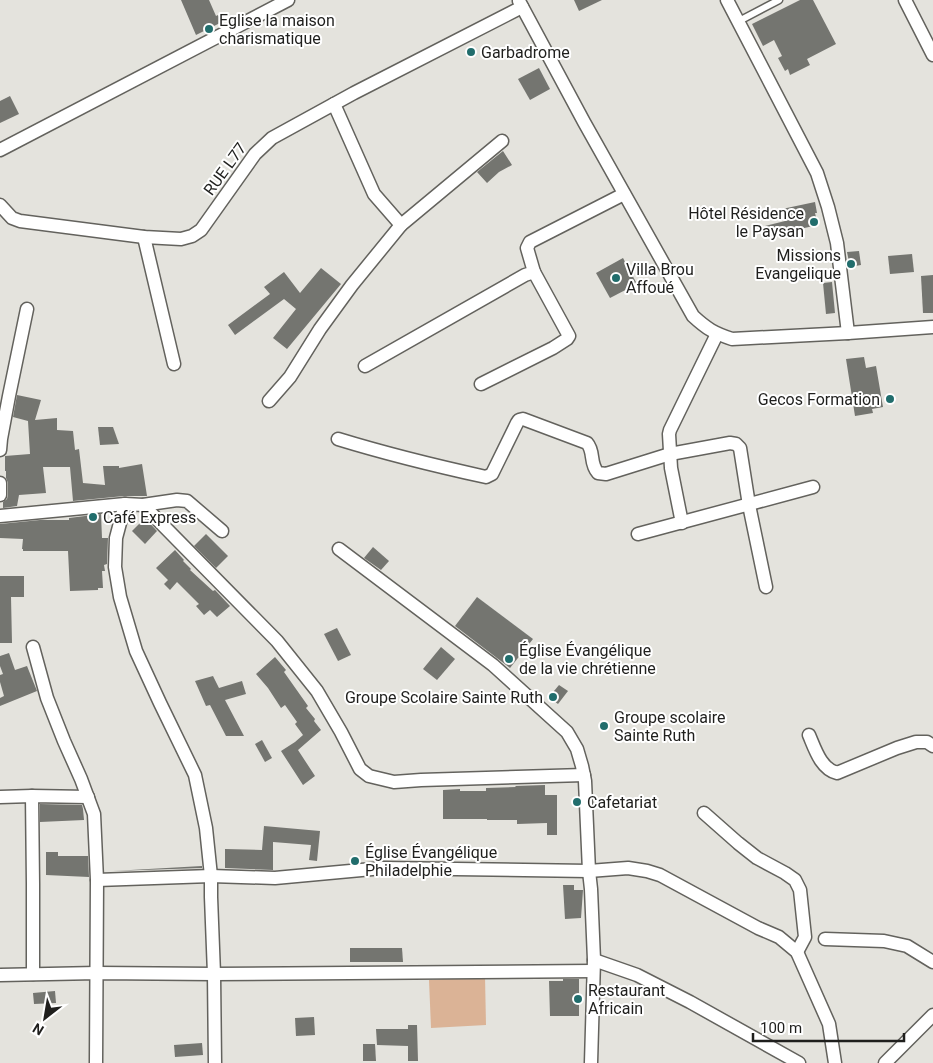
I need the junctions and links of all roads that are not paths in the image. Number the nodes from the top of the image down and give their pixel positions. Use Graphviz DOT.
graph roads {
  1 [pos="288,0"];
  2 [pos="727,0"];
  3 [pos="779,0"];
  4 [pos="905,0"];
  5 [pos="520,3"];
  6 [pos="739,21"];
  7 [pos="933,55"];
  8 [pos="334,104"];
  9 [pos="502,141"];
  10 [pos="0,150"];
  11 [pos="624,194"];
  12 [pos="0,204"];
  13 [pos="401,225"];
  14 [pos="144,237"];
  15 [pos="534,272"];
  16 [pos="27,309"];
  17 [pos="933,326"];
  18 [pos="848,333"];
  19 [pos="717,334"];
  20 [pos="174,364"];
  21 [pos="365,366"];
  22 [pos="481,384"];
  23 [pos="269,401"];
  24 [pos="338,439"];
  25 [pos="0,450"];
  26 [pos="670,454"];
  27 [pos="0,483"];
  28 [pos="813,486"];
  29 [pos="0,495"];
  30 [pos="125,504"];
  31 [pos="142,505"];
  32 [pos="749,505"];
  33 [pos="0,516"];
  34 [pos="682,523"];
  35 [pos="222,531"];
  36 [pos="638,534"];
  37 [pos="339,549"];
  38 [pos="766,587"];
  39 [pos="34,646"];
  40 [pos="809,735"];
  41 [pos="933,746"];
  42 [pos="584,775"];
  43 [pos="32,796"];
  44 [pos="0,797"];
  45 [pos="88,797"];
  46 [pos="704,812"];
  47 [pos="589,871"];
  48 [pos="211,876"];
  49 [pos="97,880"];
  50 [pos="826,938"];
  51 [pos="797,952"];
  52 [pos="933,962"];
  53 [pos="593,965"];
  54 [pos="96,973"];
  55 [pos="33,974"];
  56 [pos="214,974"];
  57 [pos="0,975"];
  58 [pos="933,1015"];
  59 [pos="96,1063"];
  60 [pos="216,1063"];
  61 [pos="591,1063"];
  62 [pos="800,1063"];
  63 [pos="834,1063"];
  64 [pos="885,1063"];
  1 -- 10 [label="street"];
  2 -- 6 [label="street"];
  3 -- 6 [label="lane"];
  4 -- 7 [label="street"];
  5 -- 8 [label="street, RUE L77"];
  5 -- 11 [label="street"];
  6 -- 18 [label="street"];
  8 -- 13 [label="street"];
  8 -- 14 [label="street, RUE L77"];
  9 -- 13 [label="street"];
  11 -- 15 [label="street"];
  11 -- 19 [label="street"];
  12 -- 14 [label="street, RUE L77"];
  13 -- 23 [label="street"];
  14 -- 20 [label="street"];
  15 -- 21 [label="street"];
  15 -- 22 [label="street"];
  16 -- 25 [label="street"];
  17 -- 18 [label="street"];
  18 -- 19 [label="street"];
  19 -- 26 [label="street"];
  24 -- 26 [label="street"];
  26 -- 32 [label="street"];
  26 -- 34 [label="street"];
  27 -- 29 [label="street"];
  28 -- 32 [label="street"];
  30 -- 31 [label="street"];
  30 -- 33 [label="street"];
  30 -- 48 [label="street"];
  31 -- 35 [label="street"];
  31 -- 42 [label="street"];
  32 -- 34 [label="street"];
  32 -- 38 [label="street"];
  34 -- 36 [label="street"];
  37 -- 42 [label="street"];
  39 -- 45 [label="street"];
  40 -- 41 [label="street"];
  42 -- 47 [label="street"];
  43 -- 44 [label="street"];
  43 -- 45 [label="street"];
  43 -- 55 [label="street"];
  45 -- 49 [label="street"];
  46 -- 51 [label="street"];
  47 -- 48 [label="street"];
  47 -- 51 [label="street"];
  47 -- 53 [label="street"];
  48 -- 49 [label="street"];
  48 -- 56 [label="street"];
  49 -- 54 [label="street"];
  50 -- 52 [label="street"];
  51 -- 63 [label="street"];
  53 -- 56 [label="street"];
  53 -- 61 [label="street"];
  53 -- 62 [label="street"];
  54 -- 55 [label="street"];
  54 -- 56 [label="street"];
  54 -- 59 [label="street"];
  55 -- 57 [label="street"];
  56 -- 60 [label="street"];
  58 -- 64 [label="street"];
}
